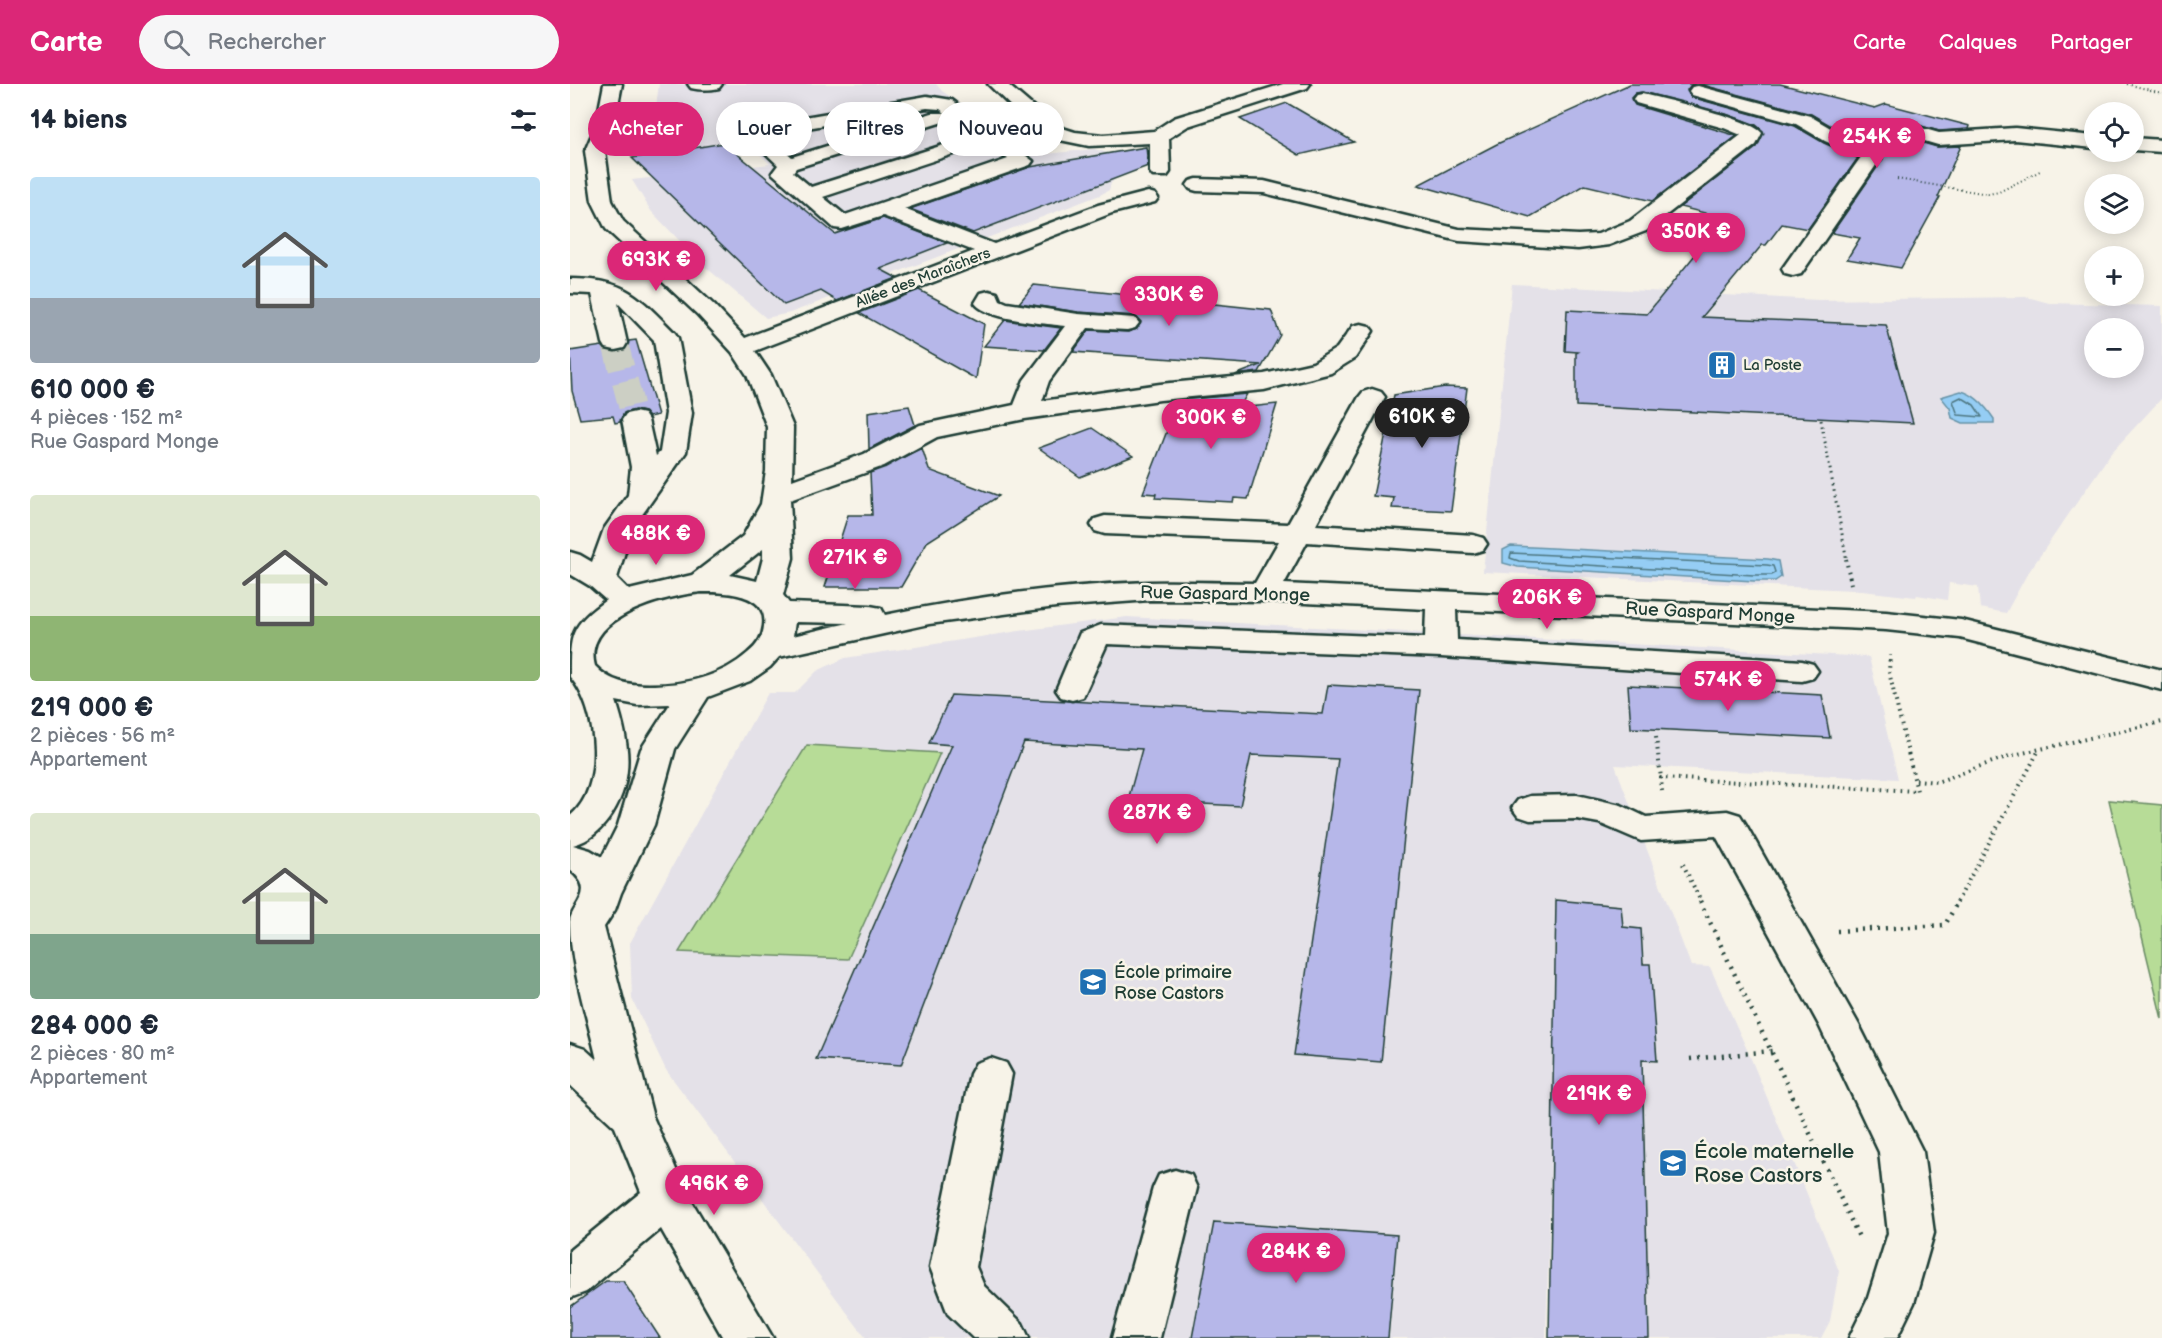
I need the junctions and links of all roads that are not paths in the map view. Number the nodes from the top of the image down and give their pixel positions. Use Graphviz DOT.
graph roads {
  1 [pos="614,84"];
  2 [pos="697,84"];
  3 [pos="713,84"];
  4 [pos="997,84"];
  5 [pos="1301,84"];
  6 [pos="1683,87"];
  7 [pos="1642,99"];
  8 [pos="937,103"];
  9 [pos="937,118"];
  10 [pos="1904,129"];
  11 [pos="1159,136"];
  12 [pos="2084,141"];
  13 [pos="2144,145"];
  14 [pos="2162,146"];
  15 [pos="937,153"];
  16 [pos="1016,156"];
  17 [pos="789,164"];
  18 [pos="1140,180"];
  19 [pos="1174,194"];
  20 [pos="808,195"];
  21 [pos="1105,208"];
  22 [pos="884,209"];
  23 [pos="993,251"];
  24 [pos="1793,269"];
  25 [pos="570,286"];
  26 [pos="603,290"];
  27 [pos="989,298"];
  28 [pos="1078,321"];
  29 [pos="1127,323"];
  30 [pos="1361,331"];
  31 [pos="615,344"];
  32 [pos="741,348"];
  33 [pos="1372,397"];
  34 [pos="1025,411"];
  35 [pos="635,420"];
  36 [pos="642,496"];
  37 [pos="776,500"];
  38 [pos="1105,525"];
  39 [pos="1299,533"];
  40 [pos="1473,544"];
  41 [pos="570,561"];
  42 [pos="601,580"];
  43 [pos="701,583"];
  44 [pos="1265,592"];
  45 [pos="1441,601"];
  46 [pos="625,602"];
  47 [pos="773,604"];
  48 [pos="929,615"];
  49 [pos="1440,648"];
  50 [pos="770,650"];
  51 [pos="1802,671"];
  52 [pos="2162,680"];
  53 [pos="593,684"];
  54 [pos="1072,690"];
  55 [pos="695,691"];
  56 [pos="1530,808"];
  57 [pos="570,834"];
  58 [pos="570,857"];
  59 [pos="586,919"];
  60 [pos="570,1060"];
  61 [pos="991,1074"];
  62 [pos="632,1117"];
  63 [pos="1175,1188"];
  64 [pos="666,1198"];
  65 [pos="570,1278"];
  66 [pos="749,1338"];
  67 [pos="1005,1338"];
  68 [pos="1136,1338"];
  69 [pos="1872,1338"];
  1 -- 32 [label="street"];
  2 -- 3 [label="street"];
  4 -- 11 [label="street"];
  5 -- 11 [label="street"];
  6 -- 24 [label="street"];
  7 -- 19 [label="street"];
  8 -- 17 [label="street"];
  9 -- 17 [label="street"];
  10 -- 12 [label="street"];
  11 -- 18 [label="street"];
  13 -- 14 [label="street"];
  15 -- 20 [label="street"];
  16 -- 22 [label="street"];
  17 -- 20 [label="street"];
  18 -- 19 [label="street"];
  18 -- 19 [label="street"];
  18 -- 21 [label="street, Allée des Maraîchers"];
  19 -- 21 [label="street, Allée des Maraîchers"];
  20 -- 22 [label="street"];
  21 -- 23 [label="street, Allée des Maraîchers"];
  22 -- 23 [label="street"];
  23 -- 32 [label="street, Allée des Maraîchers"];
  25 -- 26 [label="street"];
  26 -- 31 [label="street"];
  26 -- 36 [label="street"];
  27 -- 28 [label="street"];
  28 -- 29 [label="street"];
  28 -- 34 [label="street"];
  30 -- 34 [label="street"];
  32 -- 37 [label="street"];
  33 -- 39 [label="street"];
  34 -- 37 [label="street"];
  35 -- 36 [label="street"];
  36 -- 42 [label="street"];
  37 -- 43 [label="street"];
  37 -- 47 [label="street"];
  38 -- 39 [label="street"];
  39 -- 40 [label="street"];
  39 -- 44 [label="street"];
  41 -- 42 [label="street"];
  42 -- 46 [label="street"];
  43 -- 46 [label="street"];
  43 -- 47 [label="street"];
  44 -- 45 [label="street, Rue Gaspard Monge"];
  44 -- 48 [label="street, Rue Gaspard Monge"];
  45 -- 49 [label="street"];
  45 -- 52 [label="street, Rue Gaspard Monge"];
  46 -- 53 [label="street"];
  47 -- 48 [label="street, Rue Gaspard Monge"];
  47 -- 50 [label="street"];
  48 -- 50 [label="street, Rue Gaspard Monge"];
  49 -- 51 [label="street"];
  49 -- 54 [label="street"];
  50 -- 55 [label="street"];
  53 -- 55 [label="street"];
  53 -- 57 [label="street"];
  55 -- 59 [label="street"];
  56 -- 69 [label="street"];
  58 -- 59 [label="street"];
  59 -- 62 [label="street"];
  60 -- 62 [label="street"];
  61 -- 67 [label="street"];
  62 -- 64 [label="street"];
  63 -- 68 [label="street"];
  64 -- 65 [label="street"];
  64 -- 66 [label="street"];
}
